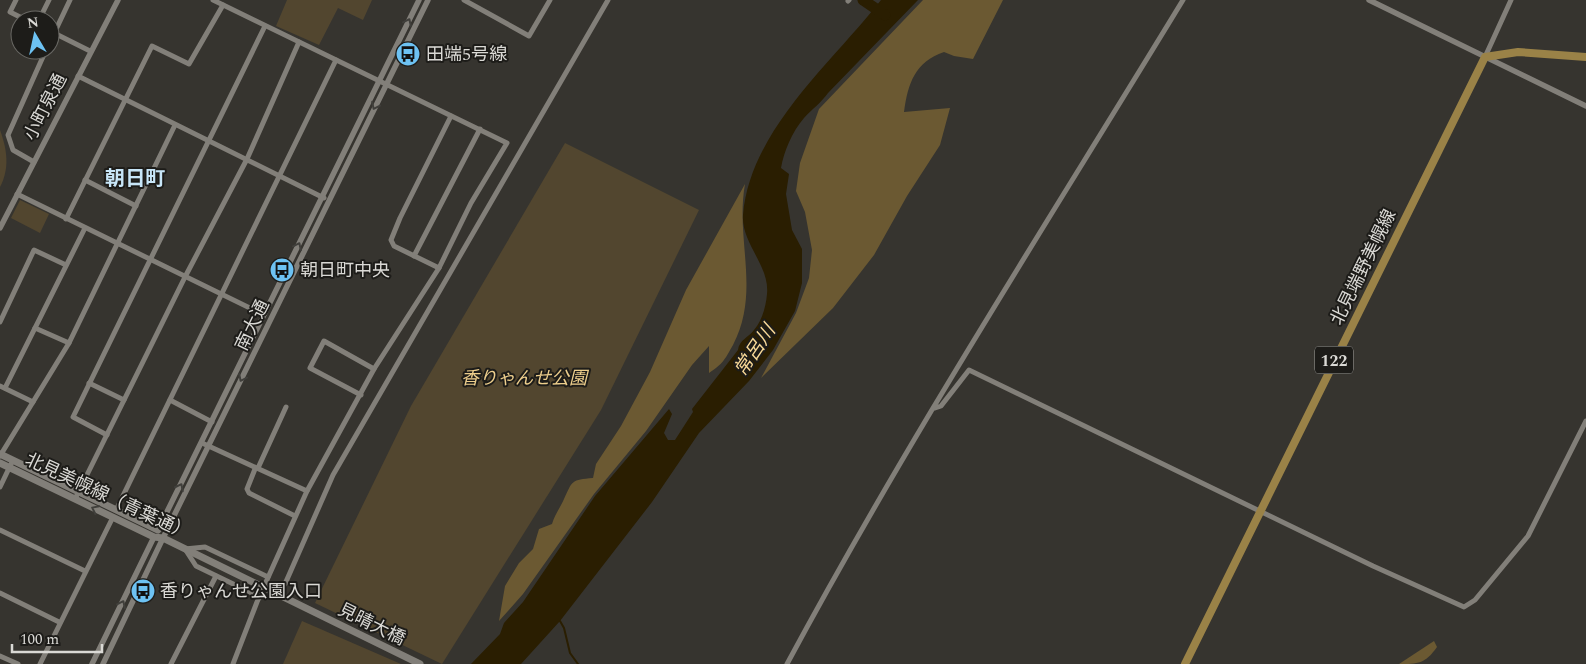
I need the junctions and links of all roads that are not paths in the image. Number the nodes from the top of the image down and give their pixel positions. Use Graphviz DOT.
graph roads {
  1 [pos="70,0"];
  2 [pos="118,0"];
  3 [pos="213,0"];
  4 [pos="419,0"];
  5 [pos="428,0"];
  6 [pos="464,0"];
  7 [pos="550,0"];
  8 [pos="608,0"];
  9 [pos="1182,0"];
  10 [pos="1369,0"];
  11 [pos="1510,0"];
  12 [pos="223,5"];
  13 [pos="60,18"];
  14 [pos="265,26"];
  15 [pos="60,36"];
  16 [pos="299,42"];
  17 [pos="90,51"];
  18 [pos="1485,57"];
  19 [pos="1586,57"];
  20 [pos="42,60"];
  21 [pos="336,60"];
  22 [pos="78,76"];
  23 [pos="379,81"];
  24 [pos="386,84"];
  25 [pos="125,100"];
  26 [pos="1586,106"];
  27 [pos="451,116"];
  28 [pos="175,126"];
  29 [pos="480,130"];
  30 [pos="208,142"];
  31 [pos="247,160"];
  32 [pos="34,162"];
  33 [pos="280,176"];
  34 [pos="85,180"];
  35 [pos="17,194"];
  36 [pos="322,197"];
  37 [pos="329,201"];
  38 [pos="136,206"];
  39 [pos="66,218"];
  40 [pos="0,228"];
  41 [pos="85,228"];
  42 [pos="118,244"];
  43 [pos="414,256"];
  44 [pos="151,259"];
  45 [pos="66,264"];
  46 [pos="439,268"];
  47 [pos="185,277"];
  48 [pos="222,294"];
  49 [pos="264,315"];
  50 [pos="1,318"];
  51 [pos="35,328"];
  52 [pos="69,344"];
  53 [pos="374,369"];
  54 [pos="90,383"];
  55 [pos="3,387"];
  56 [pos="361,394"];
  57 [pos="124,400"];
  58 [pos="170,400"];
  59 [pos="33,402"];
  60 [pos="286,407"];
  61 [pos="935,408"];
  62 [pos="1586,421"];
  63 [pos="212,422"];
  64 [pos="107,435"];
  65 [pos="202,443"];
  66 [pos="209,446"];
  67 [pos="0,455"];
  68 [pos="13,460"];
  69 [pos="0,463"];
  70 [pos="10,467"];
  71 [pos="257,469"];
  72 [pos="0,487"];
  73 [pos="307,491"];
  74 [pos="78,492"];
  75 [pos="75,499"];
  76 [pos="116,510"];
  77 [pos="1261,510"];
  78 [pos="295,516"];
  79 [pos="113,517"];
  80 [pos="0,530"];
  81 [pos="158,530"];
  82 [pos="154,537"];
  83 [pos="163,538"];
  84 [pos="185,549"];
  85 [pos="203,557"];
  86 [pos="85,571"];
  87 [pos="216,576"];
  88 [pos="268,577"];
  89 [pos="285,584"];
  90 [pos="0,594"];
  91 [pos="260,596"];
  92 [pos="59,622"];
  93 [pos="0,656"];
  94 [pos="18,664"];
  95 [pos="40,664"];
  96 [pos="92,664"];
  97 [pos="103,664"];
  98 [pos="171,664"];
  99 [pos="233,664"];
  100 [pos="420,664"];
  101 [pos="787,664"];
  102 [pos="1185,664"];
  1 -- 13 [label="street"];
  2 -- 17 [label="street, 小町泉通"];
  3 -- 12 [label="street"];
  23 -- 4 [label="street, 南大通, one-way"];
  5 -- 24 [label="street, 南大通"];
  6 -- 7 [label="street"];
  8 -- 89 [label="street"];
  9 -- 61 [label="street"];
  10 -- 18 [label="street"];
  11 -- 18 [label="street"];
  12 -- 14 [label="street"];
  12 -- 25 [label="street"];
  14 -- 16 [label="street"];
  14 -- 30 [label="street"];
  15 -- 17 [label="street"];
  16 -- 21 [label="street"];
  16 -- 31 [label="street"];
  17 -- 22 [label="street, 小町泉通"];
  18 -- 19 [label="main road"];
  18 -- 26 [label="street"];
  18 -- 77 [label="main road, 北見端野美幌線 / 122"];
  20 -- 32 [label="street"];
  21 -- 23 [label="street"];
  21 -- 33 [label="street"];
  22 -- 25 [label="street"];
  22 -- 32 [label="street, 小町泉通"];
  23 -- 24 [label="street"];
  23 -- 36 [label="street, 南大通"];
  24 -- 27 [label="street"];
  24 -- 37 [label="street, 南大通, one-way"];
  25 -- 28 [label="street"];
  25 -- 34 [label="street"];
  27 -- 29 [label="street"];
  27 -- 43 [label="street"];
  28 -- 30 [label="street"];
  28 -- 38 [label="street"];
  29 -- 43 [label="street"];
  29 -- 46 [label="street"];
  30 -- 31 [label="street"];
  30 -- 44 [label="street"];
  31 -- 33 [label="street"];
  31 -- 47 [label="street"];
  32 -- 35 [label="street, 小町泉通"];
  33 -- 36 [label="street"];
  33 -- 48 [label="street"];
  34 -- 38 [label="street"];
  34 -- 39 [label="street"];
  35 -- 39 [label="street"];
  35 -- 40 [label="street, 小町泉通"];
  36 -- 37 [label="street"];
  49 -- 36 [label="street, 南大通, one-way"];
  37 -- 66 [label="street, 南大通, one-way"];
  38 -- 42 [label="street"];
  39 -- 41 [label="street"];
  41 -- 42 [label="street"];
  41 -- 45 [label="street"];
  42 -- 44 [label="street"];
  42 -- 52 [label="street"];
  43 -- 46 [label="street"];
  44 -- 47 [label="street"];
  44 -- 54 [label="street"];
  45 -- 50 [label="street"];
  45 -- 51 [label="street"];
  46 -- 53 [label="street"];
  47 -- 48 [label="street"];
  47 -- 57 [label="street"];
  48 -- 49 [label="street"];
  48 -- 58 [label="street"];
  49 -- 63 [label="street, 南大通"];
  51 -- 52 [label="street"];
  51 -- 55 [label="street"];
  52 -- 59 [label="street"];
  53 -- 56 [label="street"];
  53 -- 56 [label="street"];
  54 -- 57 [label="street"];
  54 -- 64 [label="street"];
  55 -- 59 [label="street"];
  56 -- 73 [label="street"];
  57 -- 64 [label="street"];
  58 -- 63 [label="street"];
  58 -- 76 [label="street"];
  59 -- 67 [label="street"];
  60 -- 71 [label="street"];
  61 -- 77 [label="street"];
  61 -- 101 [label="street"];
  62 -- 77 [label="street"];
  63 -- 65 [label="street, 南大通"];
  64 -- 74 [label="street"];
  65 -- 66 [label="street"];
  81 -- 65 [label="street, 南大通, one-way"];
  66 -- 71 [label="street"];
  66 -- 83 [label="street, 南大通"];
  67 -- 68 [label="main road, 北見美幌線（青葉通）"];
  68 -- 70 [label="street"];
  68 -- 74 [label="main road, 北見美幌線（青葉通）"];
  69 -- 70 [label="main road, 北見美幌線（青葉通）"];
  70 -- 72 [label="street"];
  70 -- 75 [label="main road, 北見美幌線（青葉通）"];
  71 -- 73 [label="street"];
  71 -- 78 [label="street"];
  73 -- 78 [label="street"];
  74 -- 75 [label="street"];
  74 -- 76 [label="main road, 北見美幌線（青葉通）"];
  79 -- 75 [label="main road, 北見美幌線（青葉通）, one-way"];
  76 -- 81 [label="main road, 北見美幌線（青葉通）"];
  77 -- 102 [label="main road, 北見端野美幌線 / 122"];
  78 -- 88 [label="street"];
  79 -- 82 [label="main road, 北見美幌線（青葉通）"];
  79 -- 86 [label="street"];
  80 -- 86 [label="street"];
  81 -- 82 [label="main road"];
  81 -- 83 [label="main road"];
  82 -- 83 [label="main road, 北見美幌線（青葉通）"];
  96 -- 82 [label="street, one-way"];
  83 -- 84 [label="main road, 北見美幌線（青葉通）"];
  83 -- 97 [label="street, 南大通"];
  84 -- 85 [label="main road, 北見美幌線（青葉通）"];
  84 -- 87 [label="street"];
  84 -- 88 [label="street"];
  85 -- 100 [label="main road, 見晴大橋"];
  86 -- 92 [label="street"];
  87 -- 91 [label="street"];
  87 -- 98 [label="street"];
  88 -- 91 [label="street"];
  90 -- 92 [label="street"];
  91 -- 99 [label="street"];
  92 -- 95 [label="street"];
  93 -- 94 [label="street"];
}
